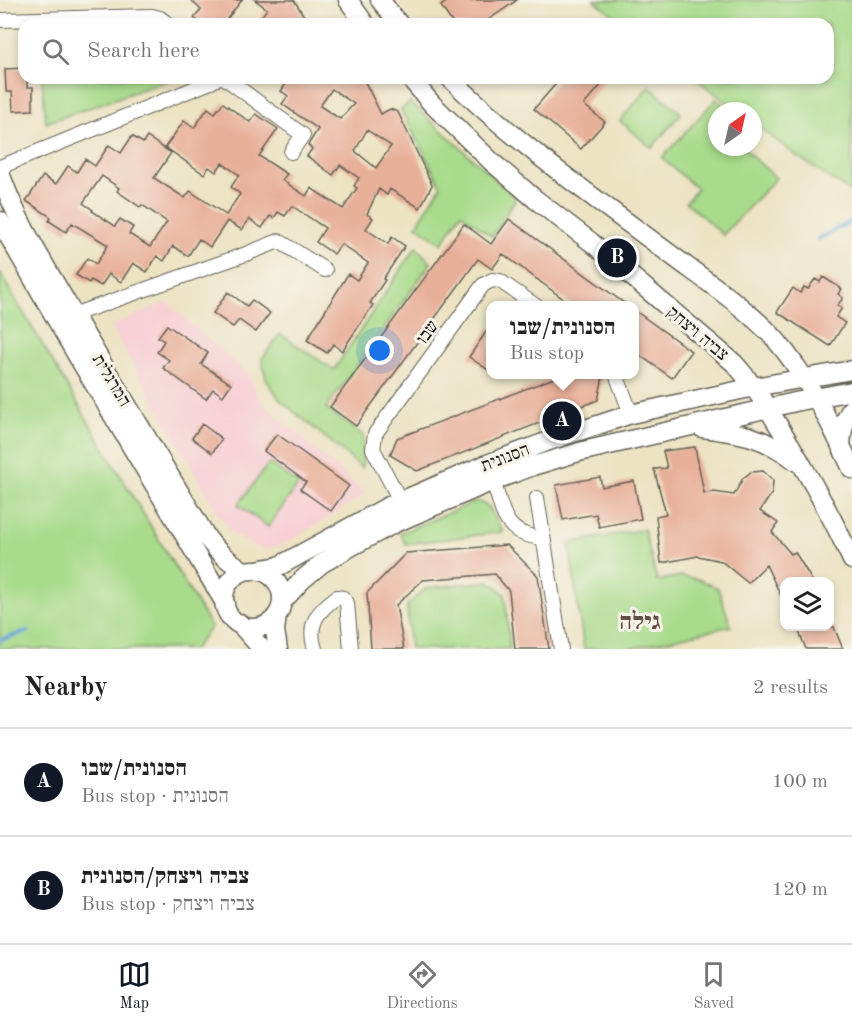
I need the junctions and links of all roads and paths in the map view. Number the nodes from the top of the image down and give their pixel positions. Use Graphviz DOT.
graph roads {
  1 [pos="348,0"];
  2 [pos="380,0"];
  3 [pos="76,18"];
  4 [pos="160,18"];
  5 [pos="361,18"];
  6 [pos="394,18"];
  7 [pos="0,20"];
  8 [pos="18,20"];
  9 [pos="206,84"];
  10 [pos="233,84"];
  11 [pos="415,84"];
  12 [pos="457,84"];
  13 [pos="291,152"];
  14 [pos="0,167"];
  15 [pos="0,173"];
  16 [pos="0,221"];
  17 [pos="325,270"];
  18 [pos="529,301"];
  19 [pos="65,318"];
  20 [pos="852,370"];
  21 [pos="805,378"];
  22 [pos="618,379"];
  23 [pos="754,387"];
  24 [pos="852,391"];
  25 [pos="817,397"];
  26 [pos="768,408"];
  27 [pos="852,408"];
  28 [pos="631,414"];
  29 [pos="688,426"];
  30 [pos="841,445"];
  31 [pos="802,466"];
  32 [pos="852,470"];
  33 [pos="490,473"];
  34 [pos="537,498"];
  35 [pos="399,501"];
  36 [pos="409,517"];
  37 [pos="543,538"];
  38 [pos="852,560"];
  39 [pos="250,571"];
  40 [pos="225,603"];
  41 [pos="280,609"];
  42 [pos="238,623"];
  43 [pos="262,649"];
  44 [pos="278,649"];
  45 [pos="315,649"];
  46 [pos="351,649"];
  47 [pos="561,649"];
  1 -- 5 [label="street"];
  2 -- 6 [label="street"];
  3 -- 4 [label="street"];
  7 -- 8 [label="street"];
  9 -- 14 [label="street"];
  10 -- 13 [label="street"];
  11 -- 23 [label="street, צביה ויצחק"];
  12 -- 21 [label="street"];
  15 -- 19 [label="street, המרגלית"];
  16 -- 19 [label="street, המרגלית"];
  17 -- 19 [label="street"];
  18 -- 35 [label="street, שבו"];
  19 -- 39 [label="street, המרגלית"];
  19 -- 40 [label="street, המרגלית"];
  20 -- 21 [label="street, הסנונית"];
  21 -- 23 [label="street, הסנונית"];
  21 -- 25 [label="street"];
  22 -- 28 [label="street"];
  23 -- 26 [label="street, צביה ויצחק"];
  23 -- 28 [label="street, הסנונית"];
  24 -- 25 [label="street, הסנונית"];
  25 -- 26 [label="street, הסנונית"];
  25 -- 30 [label="street"];
  26 -- 29 [label="street, הסנונית"];
  26 -- 31 [label="street, צביה ויצחק"];
  27 -- 30 [label="street"];
  28 -- 33 [label="street, הסנונית"];
  29 -- 31 [label="street"];
  29 -- 33 [label="street, הסנונית"];
  30 -- 32 [label="street"];
  31 -- 38 [label="street, צביה ויצחק"];
  33 -- 35 [label="street, הסנונית"];
  33 -- 36 [label="street, הסנונית"];
  33 -- 37 [label="street"];
  34 -- 37 [label="street"];
  35 -- 36 [label="street, שבו"];
  35 -- 39 [label="street, הסנונית"];
  36 -- 41 [label="street, הסנונית"];
  37 -- 47 [label="street"];
  39 -- 40 [label="street"];
  39 -- 41 [label="street"];
  40 -- 42 [label="street"];
  41 -- 42 [label="street"];
  41 -- 44 [label="street"];
  42 -- 43 [label="street"];
  45 -- 46 [label="street"];
}
